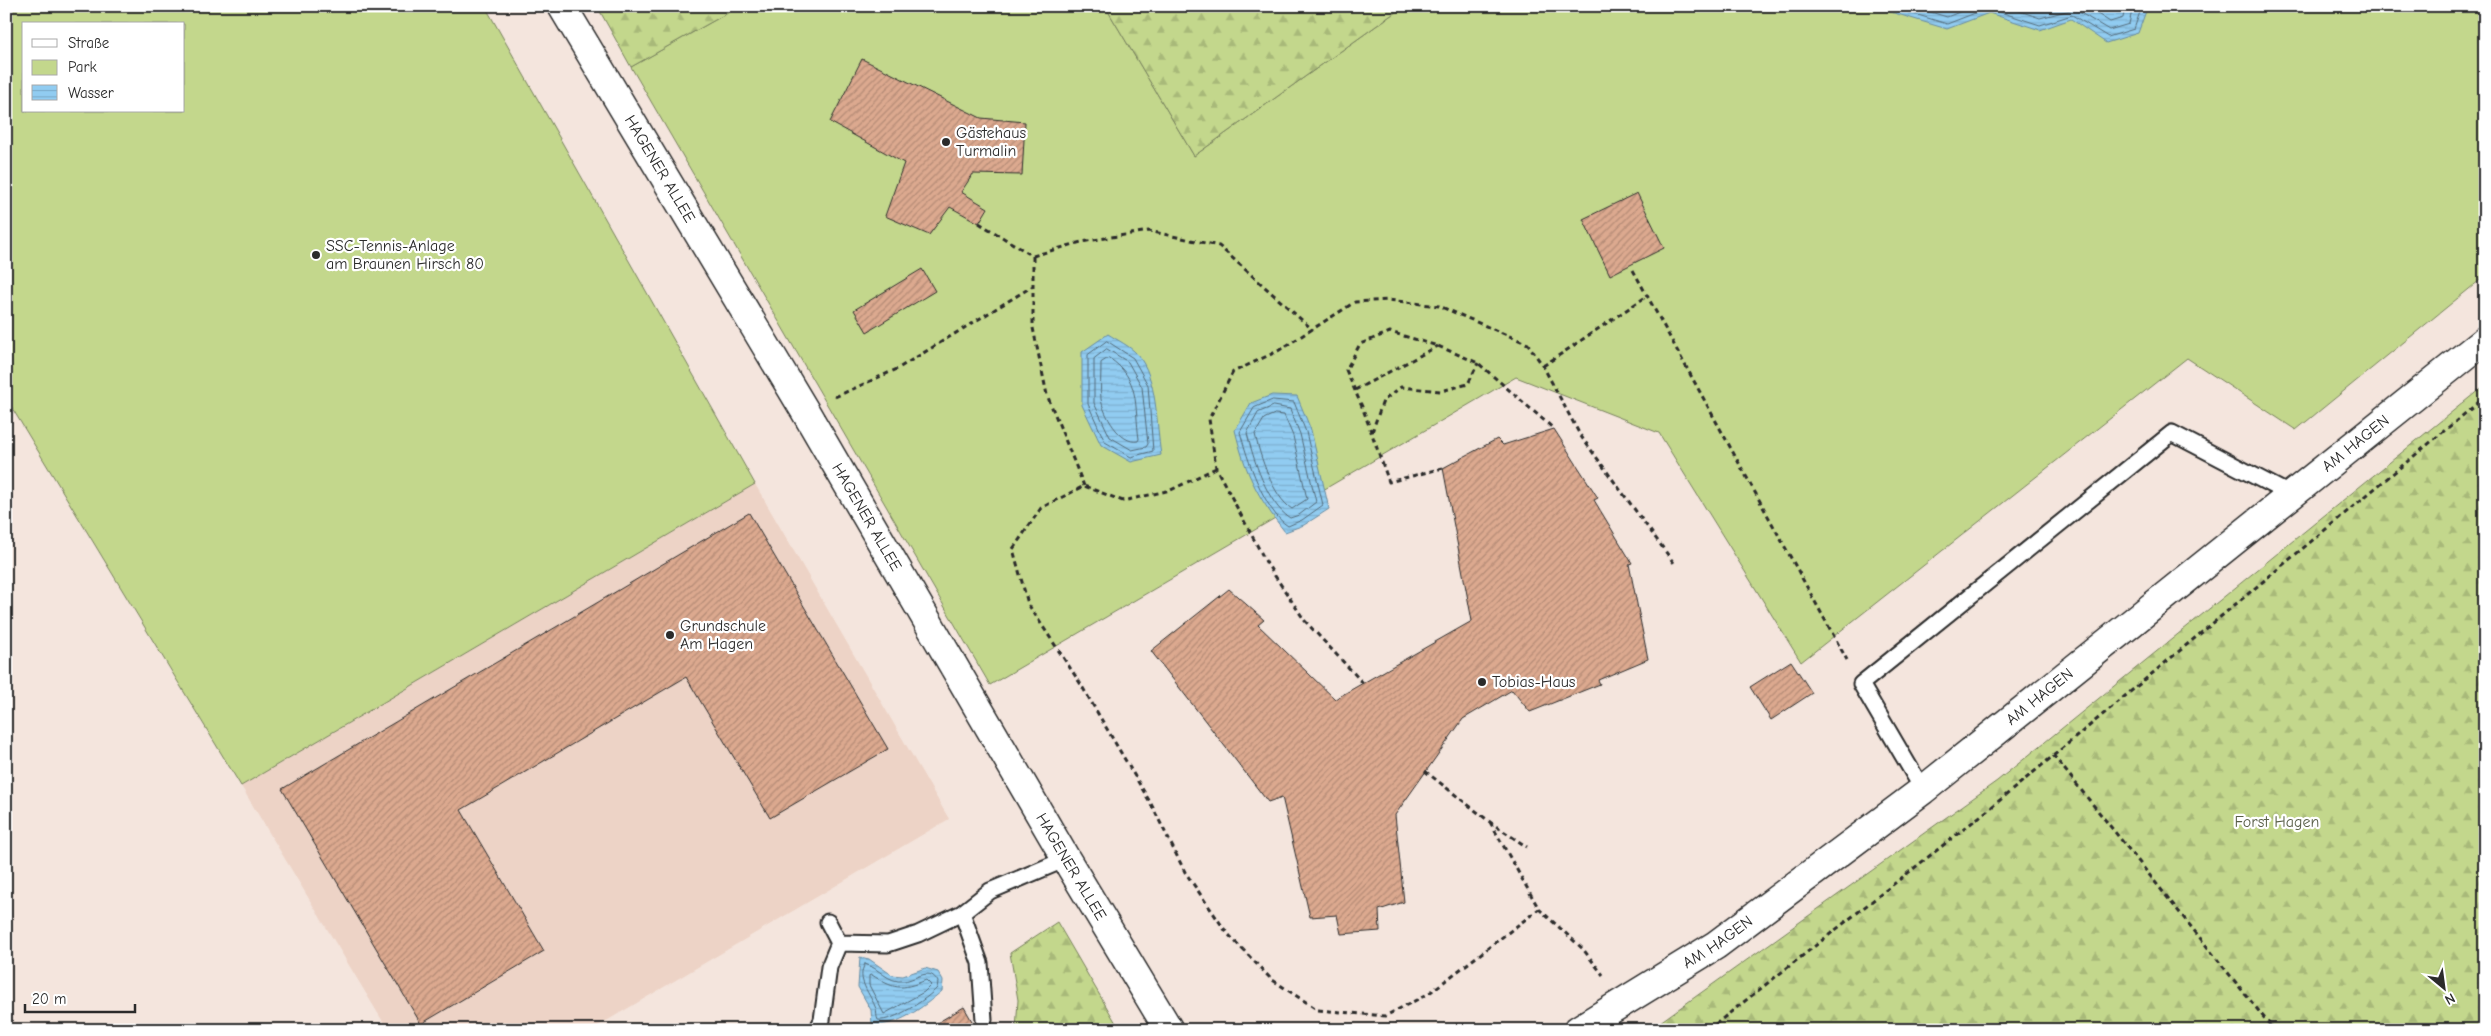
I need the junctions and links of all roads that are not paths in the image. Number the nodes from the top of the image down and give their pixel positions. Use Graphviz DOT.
graph roads {
  1 [pos="562,6"];
  2 [pos="2485,340"];
  3 [pos="2291,495"];
  4 [pos="1923,790"];
  5 [pos="1066,859"];
  6 [pos="962,913"];
  7 [pos="828,922"];
  8 [pos="839,943"];
  9 [pos="984,1020"];
  10 [pos="817,1030"];
  11 [pos="1169,1030"];
  12 [pos="1578,1030"];
  1 -- 5 [label="street, HAGENER ALLEE"];
  2 -- 3 [label="street, AM HAGEN"];
  3 -- 4 [label="street, AM HAGEN"];
  3 -- 4 [label="lane"];
  4 -- 12 [label="street, AM HAGEN"];
  5 -- 6 [label="lane"];
  5 -- 11 [label="street, HAGENER ALLEE"];
  6 -- 8 [label="lane"];
  6 -- 9 [label="lane"];
  7 -- 8 [label="lane"];
  8 -- 10 [label="lane"];
}
